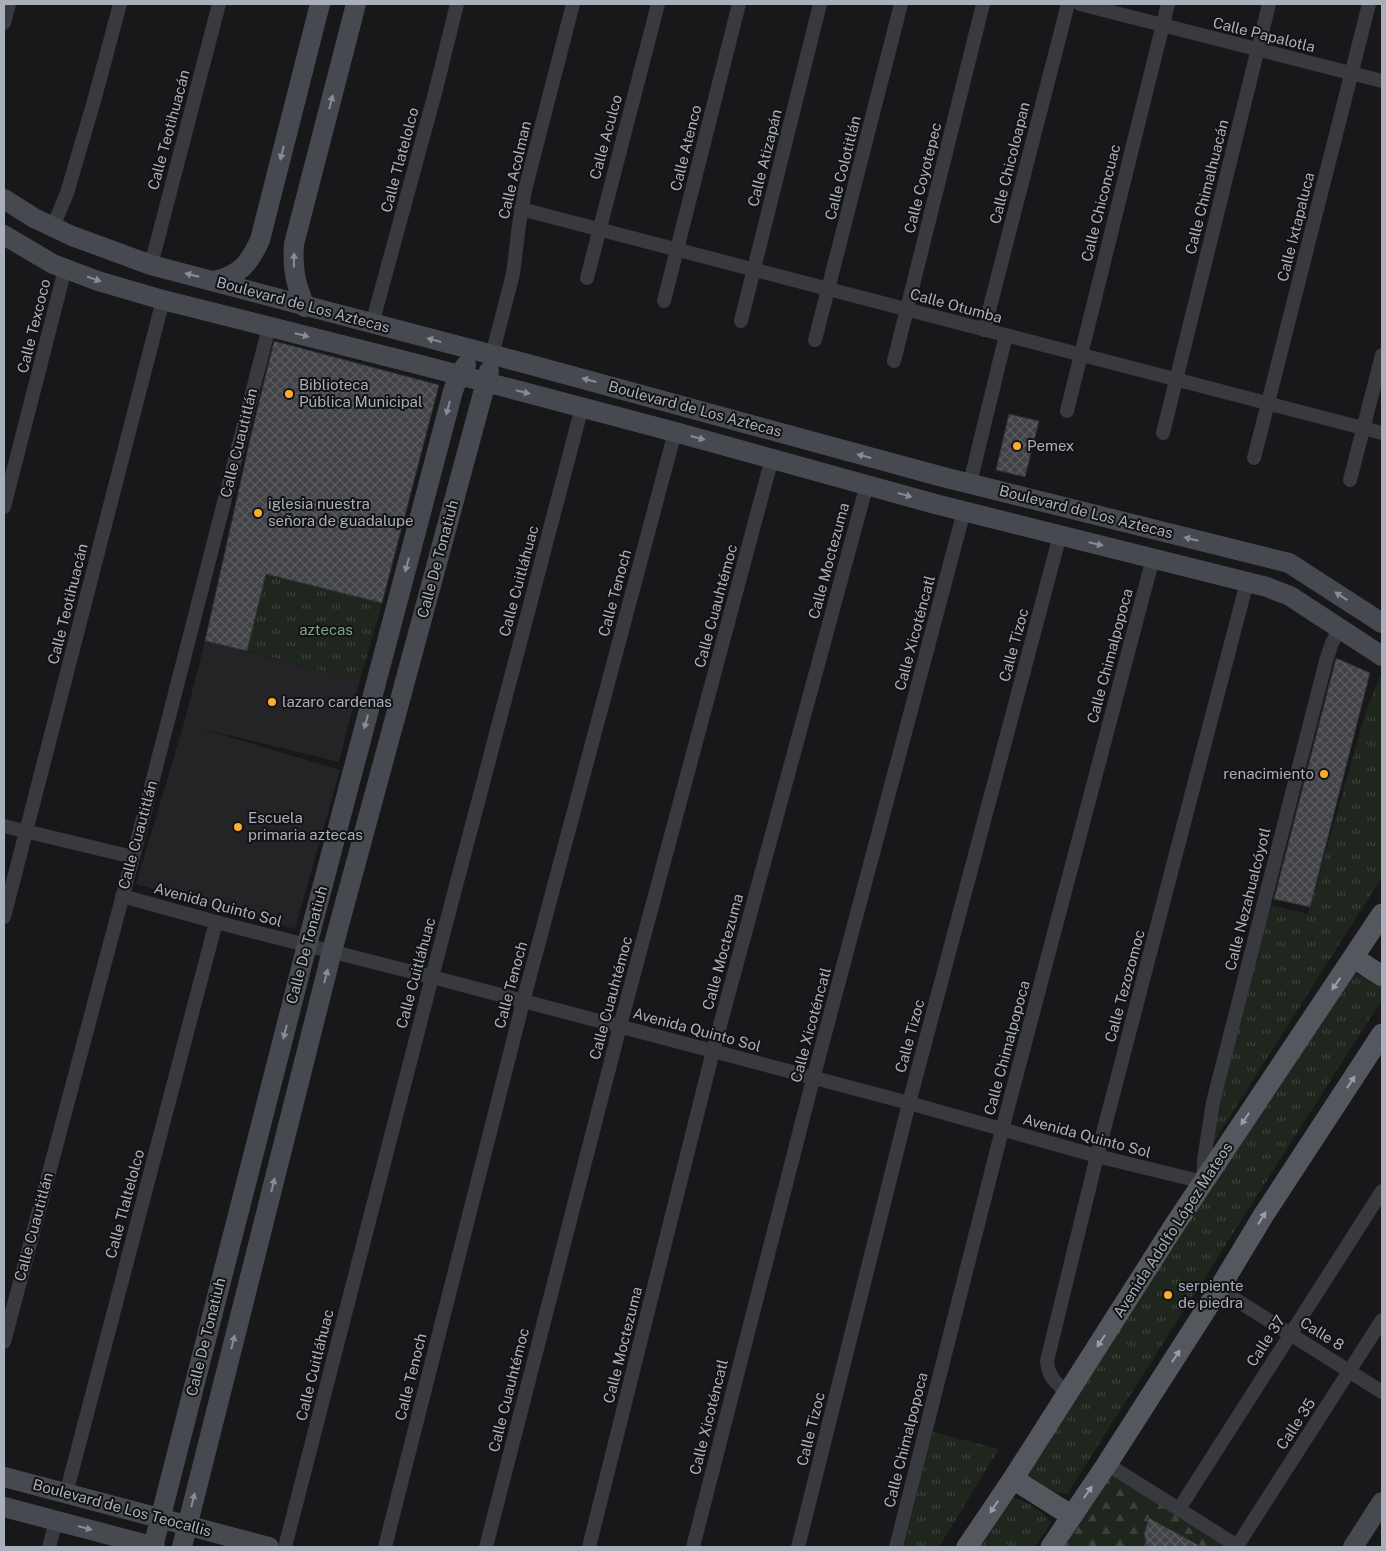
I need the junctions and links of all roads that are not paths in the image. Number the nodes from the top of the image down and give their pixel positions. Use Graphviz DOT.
graph roads {
  1 [pos="9,4"];
  2 [pos="120,4"];
  3 [pos="219,4"];
  4 [pos="320,4"];
  5 [pos="356,4"];
  6 [pos="457,4"];
  7 [pos="573,4"];
  8 [pos="658,4"];
  9 [pos="739,4"];
  10 [pos="820,4"];
  11 [pos="902,4"];
  12 [pos="983,4"];
  13 [pos="1068,4"];
  14 [pos="1080,4"];
  15 [pos="1168,4"];
  16 [pos="1269,4"];
  17 [pos="1369,4"];
  18 [pos="4,23"];
  19 [pos="1162,26"];
  20 [pos="1258,50"];
  21 [pos="1352,73"];
  22 [pos="1382,81"];
  23 [pos="9,203"];
  24 [pos="521,209"];
  25 [pos="4,226"];
  26 [pos="53,227"];
  27 [pos="599,229"];
  28 [pos="4,235"];
  29 [pos="677,250"];
  30 [pos="151,265"];
  31 [pos="65,269"];
  32 [pos="754,270"];
  33 [pos="587,278"];
  34 [pos="214,281"];
  35 [pos="829,290"];
  36 [pos="163,300"];
  37 [pos="664,301"];
  38 [pos="305,307"];
  39 [pos="907,309"];
  40 [pos="741,321"];
  41 [pos="372,324"];
  42 [pos="268,327"];
  43 [pos="984,330"];
  44 [pos="1006,335"];
  45 [pos="815,340"];
  46 [pos="489,351"];
  47 [pos="1081,354"];
  48 [pos="1382,355"];
  49 [pos="894,361"];
  50 [pos="459,375"];
  51 [pos="1176,379"];
  52 [pos="486,383"];
  53 [pos="1268,404"];
  54 [pos="582,407"];
  55 [pos="1067,411"];
  56 [pos="1363,428"];
  57 [pos="675,432"];
  58 [pos="1163,433"];
  59 [pos="1382,433"];
  60 [pos="772,458"];
  61 [pos="1254,458"];
  62 [pos="943,477"];
  63 [pos="1350,480"];
  64 [pos="970,483"];
  65 [pos="867,484"];
  66 [pos="935,504"];
  67 [pos="4,507"];
  68 [pos="964,511"];
  69 [pos="1060,536"];
  70 [pos="1153,558"];
  71 [pos="1247,582"];
  72 [pos="1382,623"];
  73 [pos="1340,628"];
  74 [pos="1382,656"];
  75 [pos="4,826"];
  76 [pos="26,832"];
  77 [pos="133,856"];
  78 [pos="122,896"];
  79 [pos="1382,914"];
  80 [pos="4,917"];
  81 [pos="216,922"];
  82 [pos="307,945"];
  83 [pos="332,951"];
  84 [pos="1354,958"];
  85 [pos="1382,976"];
  86 [pos="432,977"];
  87 [pos="523,1002"];
  88 [pos="620,1026"];
  89 [pos="1382,1034"];
  90 [pos="713,1051"];
  91 [pos="813,1079"];
  92 [pos="909,1103"];
  93 [pos="1002,1130"];
  94 [pos="1097,1156"];
  95 [pos="1203,1182"];
  96 [pos="1382,1191"];
  97 [pos="1219,1289"];
  98 [pos="1382,1320"];
  99 [pos="1290,1333"];
  100 [pos="4,1342"];
  101 [pos="1350,1371"];
  102 [pos="1382,1392"];
  103 [pos="1067,1393"];
  104 [pos="1107,1464"];
  105 [pos="4,1477"];
  106 [pos="1013,1479"];
  107 [pos="66,1494"];
  108 [pos="1382,1502"];
  109 [pos="4,1507"];
  110 [pos="1179,1509"];
  111 [pos="1072,1516"];
  112 [pos="159,1519"];
  113 [pos="56,1521"];
  114 [pos="186,1526"];
  115 [pos="49,1547"];
  116 [pos="154,1547"];
  117 [pos="182,1547"];
  118 [pos="269,1547"];
  119 [pos="285,1547"];
  120 [pos="384,1547"];
  121 [pos="486,1547"];
  122 [pos="589,1547"];
  123 [pos="693,1547"];
  124 [pos="798,1547"];
  125 [pos="896,1547"];
  126 [pos="967,1547"];
  127 [pos="1051,1547"];
  128 [pos="1238,1547"];
  129 [pos="1353,1547"];
  1 -- 18 [label="street"];
  2 -- 26 [label="street"];
  3 -- 30 [label="street, Calle Teotihuacán"];
  4 -- 34 [label="street, one-way"];
  38 -- 5 [label="street, one-way"];
  6 -- 41 [label="street, Calle Tlatelolco"];
  7 -- 24 [label="street, Calle Acolman"];
  8 -- 27 [label="street, Calle Aculco"];
  9 -- 29 [label="street, Calle Atenco"];
  10 -- 32 [label="street, Calle Atizapán"];
  11 -- 35 [label="street, Calle Colotitlán"];
  12 -- 39 [label="street, Calle Coyotepec"];
  13 -- 43 [label="street, Calle Chicoloapan"];
  14 -- 19 [label="street, Calle Papalotla"];
  15 -- 19 [label="street, Calle Chiconcuac"];
  16 -- 20 [label="street, Calle Chimalhuacán"];
  17 -- 21 [label="street, Calle Ixtapaluca"];
  19 -- 20 [label="street, Calle Papalotla"];
  19 -- 47 [label="street, Calle Chiconcuac"];
  20 -- 21 [label="street, Calle Papalotla"];
  20 -- 51 [label="street, Calle Chimalhuacán"];
  21 -- 22 [label="street, Calle Papalotla"];
  21 -- 53 [label="street, Calle Ixtapaluca"];
  23 -- 25 [label="street"];
  23 -- 26 [label="street, Boulevard de Los Aztecas"];
  24 -- 27 [label="street, Calle Otumba"];
  24 -- 46 [label="street, Calle Acolman"];
  26 -- 30 [label="street, Boulevard de Los Aztecas"];
  27 -- 29 [label="street, Calle Otumba"];
  27 -- 33 [label="street, Calle Aculco"];
  28 -- 31 [label="street, Boulevard de Los Aztecas"];
  29 -- 32 [label="street, Calle Otumba"];
  29 -- 37 [label="street, Calle Atenco"];
  34 -- 30 [label="street, Boulevard de Los Aztecas, one-way"];
  31 -- 36 [label="street, Boulevard de Los Aztecas, one-way"];
  31 -- 67 [label="street, Calle Texcoco"];
  32 -- 35 [label="street, Calle Otumba"];
  32 -- 40 [label="street, Calle Atizapán"];
  34 -- 38 [label="street, Boulevard de Los Aztecas"];
  35 -- 39 [label="street, Calle Otumba"];
  35 -- 45 [label="street, Calle Colotitlán"];
  36 -- 42 [label="street, Boulevard de Los Aztecas"];
  36 -- 76 [label="street, Calle Teotihuacán"];
  38 -- 41 [label="street, Boulevard de Los Aztecas"];
  39 -- 43 [label="street, Calle Otumba"];
  39 -- 49 [label="street, Calle Coyotepec"];
  46 -- 41 [label="street, Boulevard de Los Aztecas, one-way"];
  42 -- 50 [label="street, Boulevard de Los Aztecas, one-way"];
  42 -- 77 [label="street, Calle Cuautitlán"];
  43 -- 44 [label="street, Calle Otumba"];
  44 -- 47 [label="street, Calle Otumba"];
  44 -- 64 [label="street"];
  46 -- 50 [label="street, Calle De Tonatiuh"];
  46 -- 52 [label="street, Calle De Tonatiuh"];
  62 -- 46 [label="street, Boulevard de Los Aztecas, one-way"];
  47 -- 51 [label="street, Calle Otumba"];
  47 -- 55 [label="street, Calle Chiconcuac"];
  48 -- 56 [label="street"];
  50 -- 52 [label="street, Boulevard de Los Aztecas"];
  50 -- 82 [label="street, Calle De Tonatiuh, one-way"];
  51 -- 53 [label="street, Calle Otumba"];
  51 -- 58 [label="street, Calle Chimalhuacán"];
  52 -- 54 [label="street, Boulevard de Los Aztecas, one-way"];
  52 -- 83 [label="street, Calle De Tonatiuh"];
  53 -- 56 [label="street, Calle Otumba"];
  53 -- 61 [label="street, Calle Ixtapaluca"];
  54 -- 57 [label="street, Boulevard de Los Aztecas"];
  54 -- 86 [label="street, Calle Cuitláhuac"];
  56 -- 59 [label="street, Calle Otumba"];
  56 -- 63 [label="street"];
  57 -- 60 [label="street, Boulevard de Los Aztecas, one-way"];
  57 -- 87 [label="street, Calle Tenoch"];
  60 -- 65 [label="street, Boulevard de Los Aztecas"];
  60 -- 88 [label="street, Calle Cuauhtémoc"];
  62 -- 64 [label="street, Boulevard de Los Aztecas"];
  62 -- 66 [label="street"];
  72 -- 64 [label="street, Boulevard de Los Aztecas, one-way"];
  65 -- 66 [label="street, Boulevard de Los Aztecas, one-way"];
  65 -- 90 [label="street, Calle Moctezuma"];
  66 -- 68 [label="street, Boulevard de Los Aztecas"];
  68 -- 69 [label="street, Boulevard de Los Aztecas"];
  68 -- 91 [label="street, Calle Xicoténcatl"];
  69 -- 70 [label="street, Boulevard de Los Aztecas, one-way"];
  69 -- 92 [label="street, Calle Tizoc"];
  70 -- 71 [label="street, Boulevard de Los Aztecas"];
  70 -- 93 [label="street, Calle Chimalpopoca"];
  71 -- 73 [label="street, Boulevard de Los Aztecas"];
  71 -- 94 [label="street, Calle Tezozomoc"];
  73 -- 74 [label="street, Boulevard de Los Aztecas"];
  73 -- 95 [label="street, Calle Nezahualcóyotl"];
  75 -- 76 [label="street"];
  76 -- 77 [label="street"];
  76 -- 80 [label="street, Calle Teotihuacán"];
  77 -- 78 [label="street, Calle Cuautitlán"];
  78 -- 81 [label="street, Avenida Quinto Sol"];
  78 -- 100 [label="street, Calle Cuautitlán"];
  79 -- 84 [label="main road, Avenida Adolfo López Mateos"];
  81 -- 82 [label="street, Avenida Quinto Sol"];
  81 -- 107 [label="street, Calle Tlaltelolco"];
  82 -- 83 [label="street, Avenida Quinto Sol"];
  82 -- 112 [label="street, Calle De Tonatiuh, one-way"];
  83 -- 86 [label="street, Avenida Quinto Sol"];
  114 -- 83 [label="street, Calle De Tonatiuh, one-way"];
  84 -- 85 [label="main road"];
  84 -- 95 [label="main road, Avenida Adolfo López Mateos, one-way"];
  86 -- 87 [label="street, Avenida Quinto Sol"];
  86 -- 119 [label="street, Calle Cuitláhuac"];
  87 -- 88 [label="street, Avenida Quinto Sol"];
  87 -- 120 [label="street, Calle Tenoch"];
  88 -- 90 [label="street, Avenida Quinto Sol"];
  88 -- 121 [label="street, Calle Cuauhtémoc"];
  97 -- 89 [label="main road, one-way"];
  90 -- 91 [label="street, Avenida Quinto Sol"];
  90 -- 122 [label="street, Calle Moctezuma"];
  91 -- 92 [label="street, Avenida Quinto Sol"];
  91 -- 123 [label="street, Calle Xicoténcatl"];
  92 -- 93 [label="street, Avenida Quinto Sol"];
  92 -- 124 [label="street, Calle Tizoc"];
  93 -- 94 [label="street, Avenida Quinto Sol"];
  93 -- 125 [label="street, Calle Chimalpopoca"];
  94 -- 95 [label="street, Avenida Quinto Sol"];
  94 -- 103 [label="street, Calle Tezozomoc"];
  95 -- 103 [label="main road, Avenida Adolfo López Mateos, one-way"];
  96 -- 99 [label="street, Calle 37"];
  97 -- 99 [label="street, Calle 8"];
  104 -- 97 [label="main road, one-way"];
  98 -- 101 [label="street, Calle 35"];
  99 -- 101 [label="street, Calle 8"];
  99 -- 110 [label="street, Calle 37"];
  101 -- 102 [label="street, Calle 8"];
  101 -- 128 [label="street, Calle 35"];
  103 -- 106 [label="main road, Avenida Adolfo López Mateos"];
  104 -- 110 [label="street"];
  111 -- 104 [label="main road, one-way"];
  105 -- 107 [label="street, Boulevard de Los Teocallis"];
  106 -- 111 [label="main road"];
  106 -- 126 [label="main road, Avenida Adolfo López Mateos, one-way"];
  107 -- 112 [label="street, Boulevard de Los Teocallis"];
  108 -- 129 [label="street"];
  109 -- 113 [label="street, Boulevard de Los Teocallis"];
  110 -- 128 [label="street"];
  111 -- 127 [label="main road"];
  112 -- 114 [label="street, Boulevard de Los Teocallis"];
  112 -- 116 [label="street, Calle De Tonatiuh"];
  113 -- 115 [label="street"];
  113 -- 116 [label="street, Boulevard de Los Teocallis, one-way"];
  114 -- 117 [label="street, Calle De Tonatiuh"];
  114 -- 118 [label="street, Boulevard de Los Teocallis"];
}
